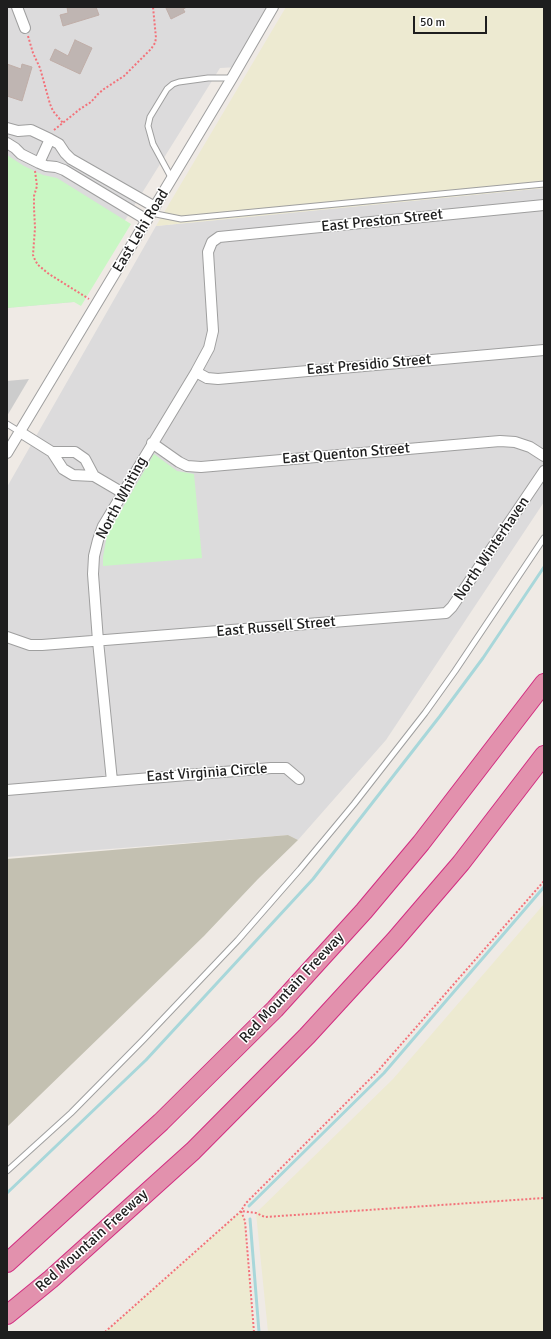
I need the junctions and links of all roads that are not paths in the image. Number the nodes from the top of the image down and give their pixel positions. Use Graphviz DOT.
graph roads {
  1 [pos="17,7"];
  2 [pos="273,7"];
  3 [pos="25,28"];
  4 [pos="232,78"];
  5 [pos="7,128"];
  6 [pos="50,139"];
  7 [pos="7,143"];
  8 [pos="39,163"];
  9 [pos="172,179"];
  10 [pos="544,184"];
  11 [pos="544,205"];
  12 [pos="151,213"];
  13 [pos="219,237"];
  14 [pos="544,350"];
  15 [pos="196,372"];
  16 [pos="7,424"];
  17 [pos="20,432"];
  18 [pos="152,443"];
  19 [pos="52,452"];
  20 [pos="7,453"];
  21 [pos="544,456"];
  22 [pos="544,471"];
  23 [pos="94,476"];
  24 [pos="123,492"];
  25 [pos="544,538"];
  26 [pos="452,608"];
  27 [pos="7,637"];
  28 [pos="98,641"];
  29 [pos="544,683"];
  30 [pos="544,755"];
  31 [pos="299,779"];
  32 [pos="112,781"];
  33 [pos="7,790"];
  34 [pos="7,1171"];
  35 [pos="7,1263"];
  36 [pos="7,1315"];
  1 -- 3 [label="street"];
  2 -- 4 [label="street, East Lehi Road"];
  4 -- 9 [label="street, East Lehi Road"];
  4 -- 9 [label="lane"];
  5 -- 6 [label="street"];
  6 -- 8 [label="street"];
  6 -- 12 [label="street"];
  7 -- 8 [label="street"];
  8 -- 12 [label="street"];
  9 -- 12 [label="street, East Lehi Road"];
  10 -- 12 [label="lane"];
  11 -- 13 [label="street, East Preston Street"];
  12 -- 17 [label="street, East Lehi Road"];
  13 -- 15 [label="street, North Whiting"];
  14 -- 15 [label="street, East Presidio Street"];
  15 -- 18 [label="street, North Whiting"];
  16 -- 17 [label="lane"];
  17 -- 19 [label="street"];
  17 -- 20 [label="street, East Lehi Road"];
  18 -- 21 [label="street, East Quenton Street"];
  18 -- 24 [label="street, North Whiting"];
  19 -- 23 [label="street"];
  19 -- 23 [label="street"];
  22 -- 26 [label="street, North Winterhaven"];
  23 -- 24 [label="street"];
  24 -- 28 [label="street, North Whiting"];
  25 -- 34 [label="lane"];
  26 -- 28 [label="street, East Russell Street"];
  27 -- 28 [label="street, East Russell Street"];
  28 -- 32 [label="street, North Whiting"];
  29 -- 35 [label="highway, Red Mountain Freeway"];
  30 -- 36 [label="highway, Red Mountain Freeway"];
  31 -- 32 [label="street, East Virginia Circle"];
  32 -- 33 [label="street, East Virginia Circle"];
}
